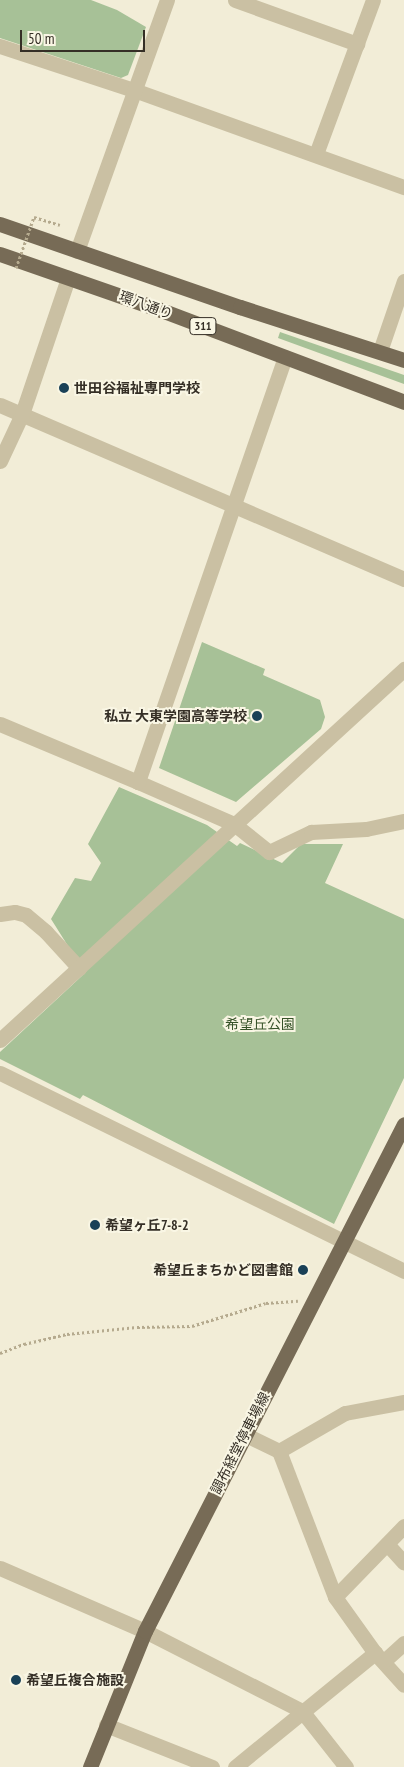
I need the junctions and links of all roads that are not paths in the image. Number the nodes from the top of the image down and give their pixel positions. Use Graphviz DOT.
graph roads {
  1 [pos="167,0"];
  2 [pos="235,0"];
  3 [pos="372,0"];
  4 [pos="356,44"];
  5 [pos="0,46"];
  6 [pos="134,90"];
  7 [pos="316,154"];
  8 [pos="404,187"];
  9 [pos="0,224"];
  10 [pos="77,251"];
  11 [pos="0,254"];
  12 [pos="68,278"];
  13 [pos="404,281"];
  14 [pos="380,351"];
  15 [pos="285,357"];
  16 [pos="404,360"];
  17 [pos="404,402"];
  18 [pos="0,405"];
  19 [pos="22,414"];
  20 [pos="0,461"];
  21 [pos="234,504"];
  22 [pos="404,579"];
  23 [pos="401,677"];
  24 [pos="0,724"];
  25 [pos="138,782"];
  26 [pos="404,821"];
  27 [pos="234,824"];
  28 [pos="0,914"];
  29 [pos="78,968"];
  30 [pos="0,1040"];
  31 [pos="0,1073"];
  32 [pos="403,1128"];
  33 [pos="345,1242"];
  34 [pos="404,1271"];
  35 [pos="404,1402"];
  36 [pos="244,1434"];
  37 [pos="279,1451"];
  38 [pos="404,1526"];
  39 [pos="387,1544"];
  40 [pos="404,1563"];
  41 [pos="0,1568"];
  42 [pos="335,1597"];
  43 [pos="144,1631"];
  44 [pos="404,1643"];
  45 [pos="379,1657"];
  46 [pos="404,1684"];
  47 [pos="302,1711"];
  48 [pos="106,1725"];
  49 [pos="90,1767"];
  50 [pos="212,1767"];
  51 [pos="235,1767"];
  52 [pos="346,1767"];
  1 -- 6 [label="street"];
  2 -- 4 [label="street"];
  3 -- 4 [label="street"];
  4 -- 7 [label="street"];
  5 -- 6 [label="street"];
  6 -- 7 [label="street"];
  6 -- 10 [label="street"];
  7 -- 8 [label="street"];
  9 -- 10 [label="main road, 環八通り / 311"];
  10 -- 14 [label="main road, 環八通り / 311"];
  11 -- 12 [label="main road, 環八通り / 311"];
  12 -- 15 [label="main road, 環八通り / 311"];
  12 -- 19 [label="street"];
  13 -- 14 [label="street"];
  14 -- 16 [label="main road, 環八通り / 311"];
  15 -- 17 [label="main road, 環八通り / 311"];
  15 -- 21 [label="street"];
  18 -- 19 [label="street"];
  19 -- 20 [label="street"];
  19 -- 21 [label="street"];
  21 -- 22 [label="street"];
  21 -- 25 [label="street"];
  23 -- 27 [label="street"];
  24 -- 25 [label="street"];
  25 -- 27 [label="street"];
  26 -- 27 [label="street"];
  27 -- 29 [label="street"];
  28 -- 29 [label="street"];
  29 -- 30 [label="street"];
  31 -- 33 [label="street"];
  32 -- 33 [label="main road, 調布経堂停車場線"];
  33 -- 34 [label="street"];
  33 -- 36 [label="main road, 調布経堂停車場線"];
  35 -- 37 [label="street"];
  36 -- 37 [label="street"];
  36 -- 43 [label="main road, 調布経堂停車場線"];
  37 -- 42 [label="street"];
  38 -- 39 [label="street"];
  39 -- 40 [label="street"];
  39 -- 42 [label="street"];
  41 -- 43 [label="street"];
  42 -- 45 [label="street"];
  43 -- 47 [label="street"];
  43 -- 48 [label="main road, 調布経堂停車場線"];
  44 -- 45 [label="street"];
  45 -- 46 [label="street"];
  45 -- 47 [label="street"];
  47 -- 51 [label="street"];
  47 -- 52 [label="street"];
  48 -- 49 [label="main road, 調布経堂停車場線"];
  48 -- 50 [label="street"];
}
